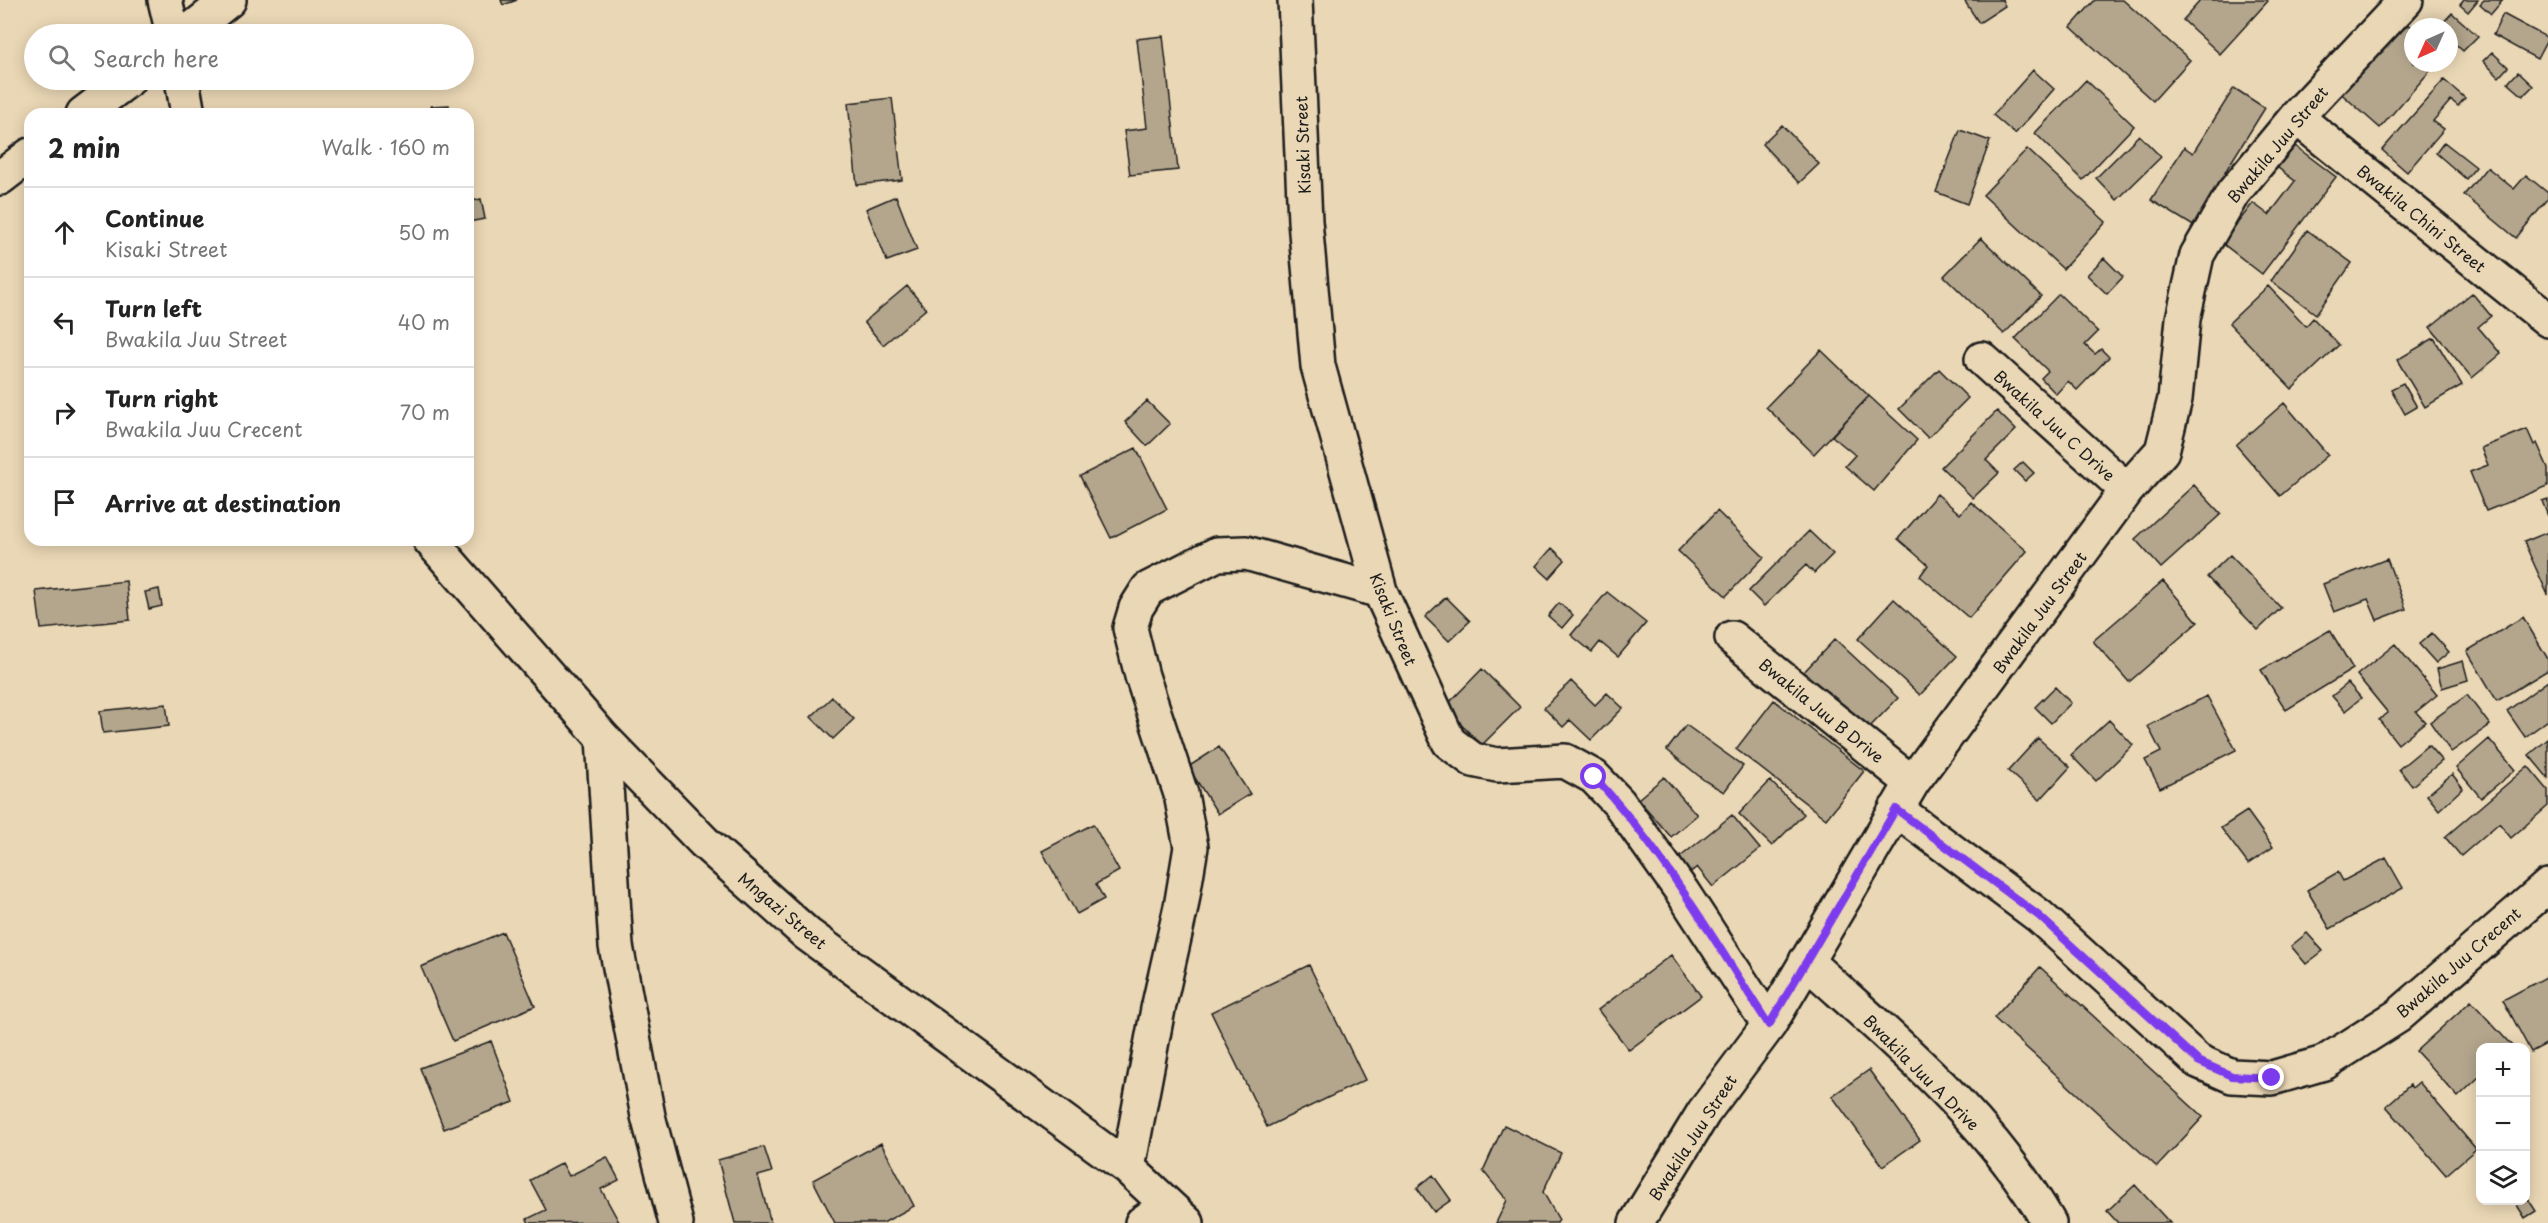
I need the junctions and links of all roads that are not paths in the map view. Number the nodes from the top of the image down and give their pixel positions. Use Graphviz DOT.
graph roads {
  1 [pos="165,0"];
  2 [pos="229,0"];
  3 [pos="1295,0"];
  4 [pos="2406,0"];
  5 [pos="171,24"];
  6 [pos="199,24"];
  7 [pos="115,90"];
  8 [pos="184,90"];
  9 [pos="92,108"];
  10 [pos="187,108"];
  11 [pos="2296,117"];
  12 [pos="24,160"];
  13 [pos="0,178"];
  14 [pos="2548,320"];
  15 [pos="1982,359"];
  16 [pos="2127,490"];
  17 [pos="435,546"];
  18 [pos="1380,591"];
  19 [pos="1732,638"];
  20 [pos="603,738"];
  21 [pos="1904,796"];
  22 [pos="2548,886"];
  23 [pos="1806,961"];
  24 [pos="1769,1025"];
  25 [pos="1128,1168"];
  26 [pos="1165,1217"];
  27 [pos="676,1223"];
  28 [pos="1636,1223"];
  29 [pos="2049,1223"];
  1 -- 5 [label="street"];
  2 -- 6 [label="street"];
  3 -- 18 [label="street, Kisaki Street"];
  4 -- 11 [label="street, Bwakila Juu Street"];
  7 -- 9 [label="street"];
  8 -- 10 [label="street"];
  11 -- 14 [label="street, Bwakila Chini Street"];
  11 -- 16 [label="street, Bwakila Juu Street"];
  12 -- 13 [label="street"];
  15 -- 16 [label="street, Bwakila Juu C Drive"];
  16 -- 21 [label="street, Bwakila Juu Street"];
  17 -- 20 [label="street, Mngazi Street"];
  18 -- 24 [label="street, Kisaki Street"];
  18 -- 25 [label="street"];
  19 -- 21 [label="street, Bwakila Juu B Drive"];
  20 -- 25 [label="street, Mngazi Street"];
  20 -- 27 [label="street"];
  21 -- 22 [label="street, Bwakila Juu Crecent"];
  21 -- 23 [label="street, Bwakila Juu Street"];
  23 -- 24 [label="street, Bwakila Juu Street"];
  23 -- 29 [label="street, Bwakila Juu A Drive"];
  24 -- 28 [label="street, Bwakila Juu Street"];
  25 -- 26 [label="street, Mngazi Street"];
}
